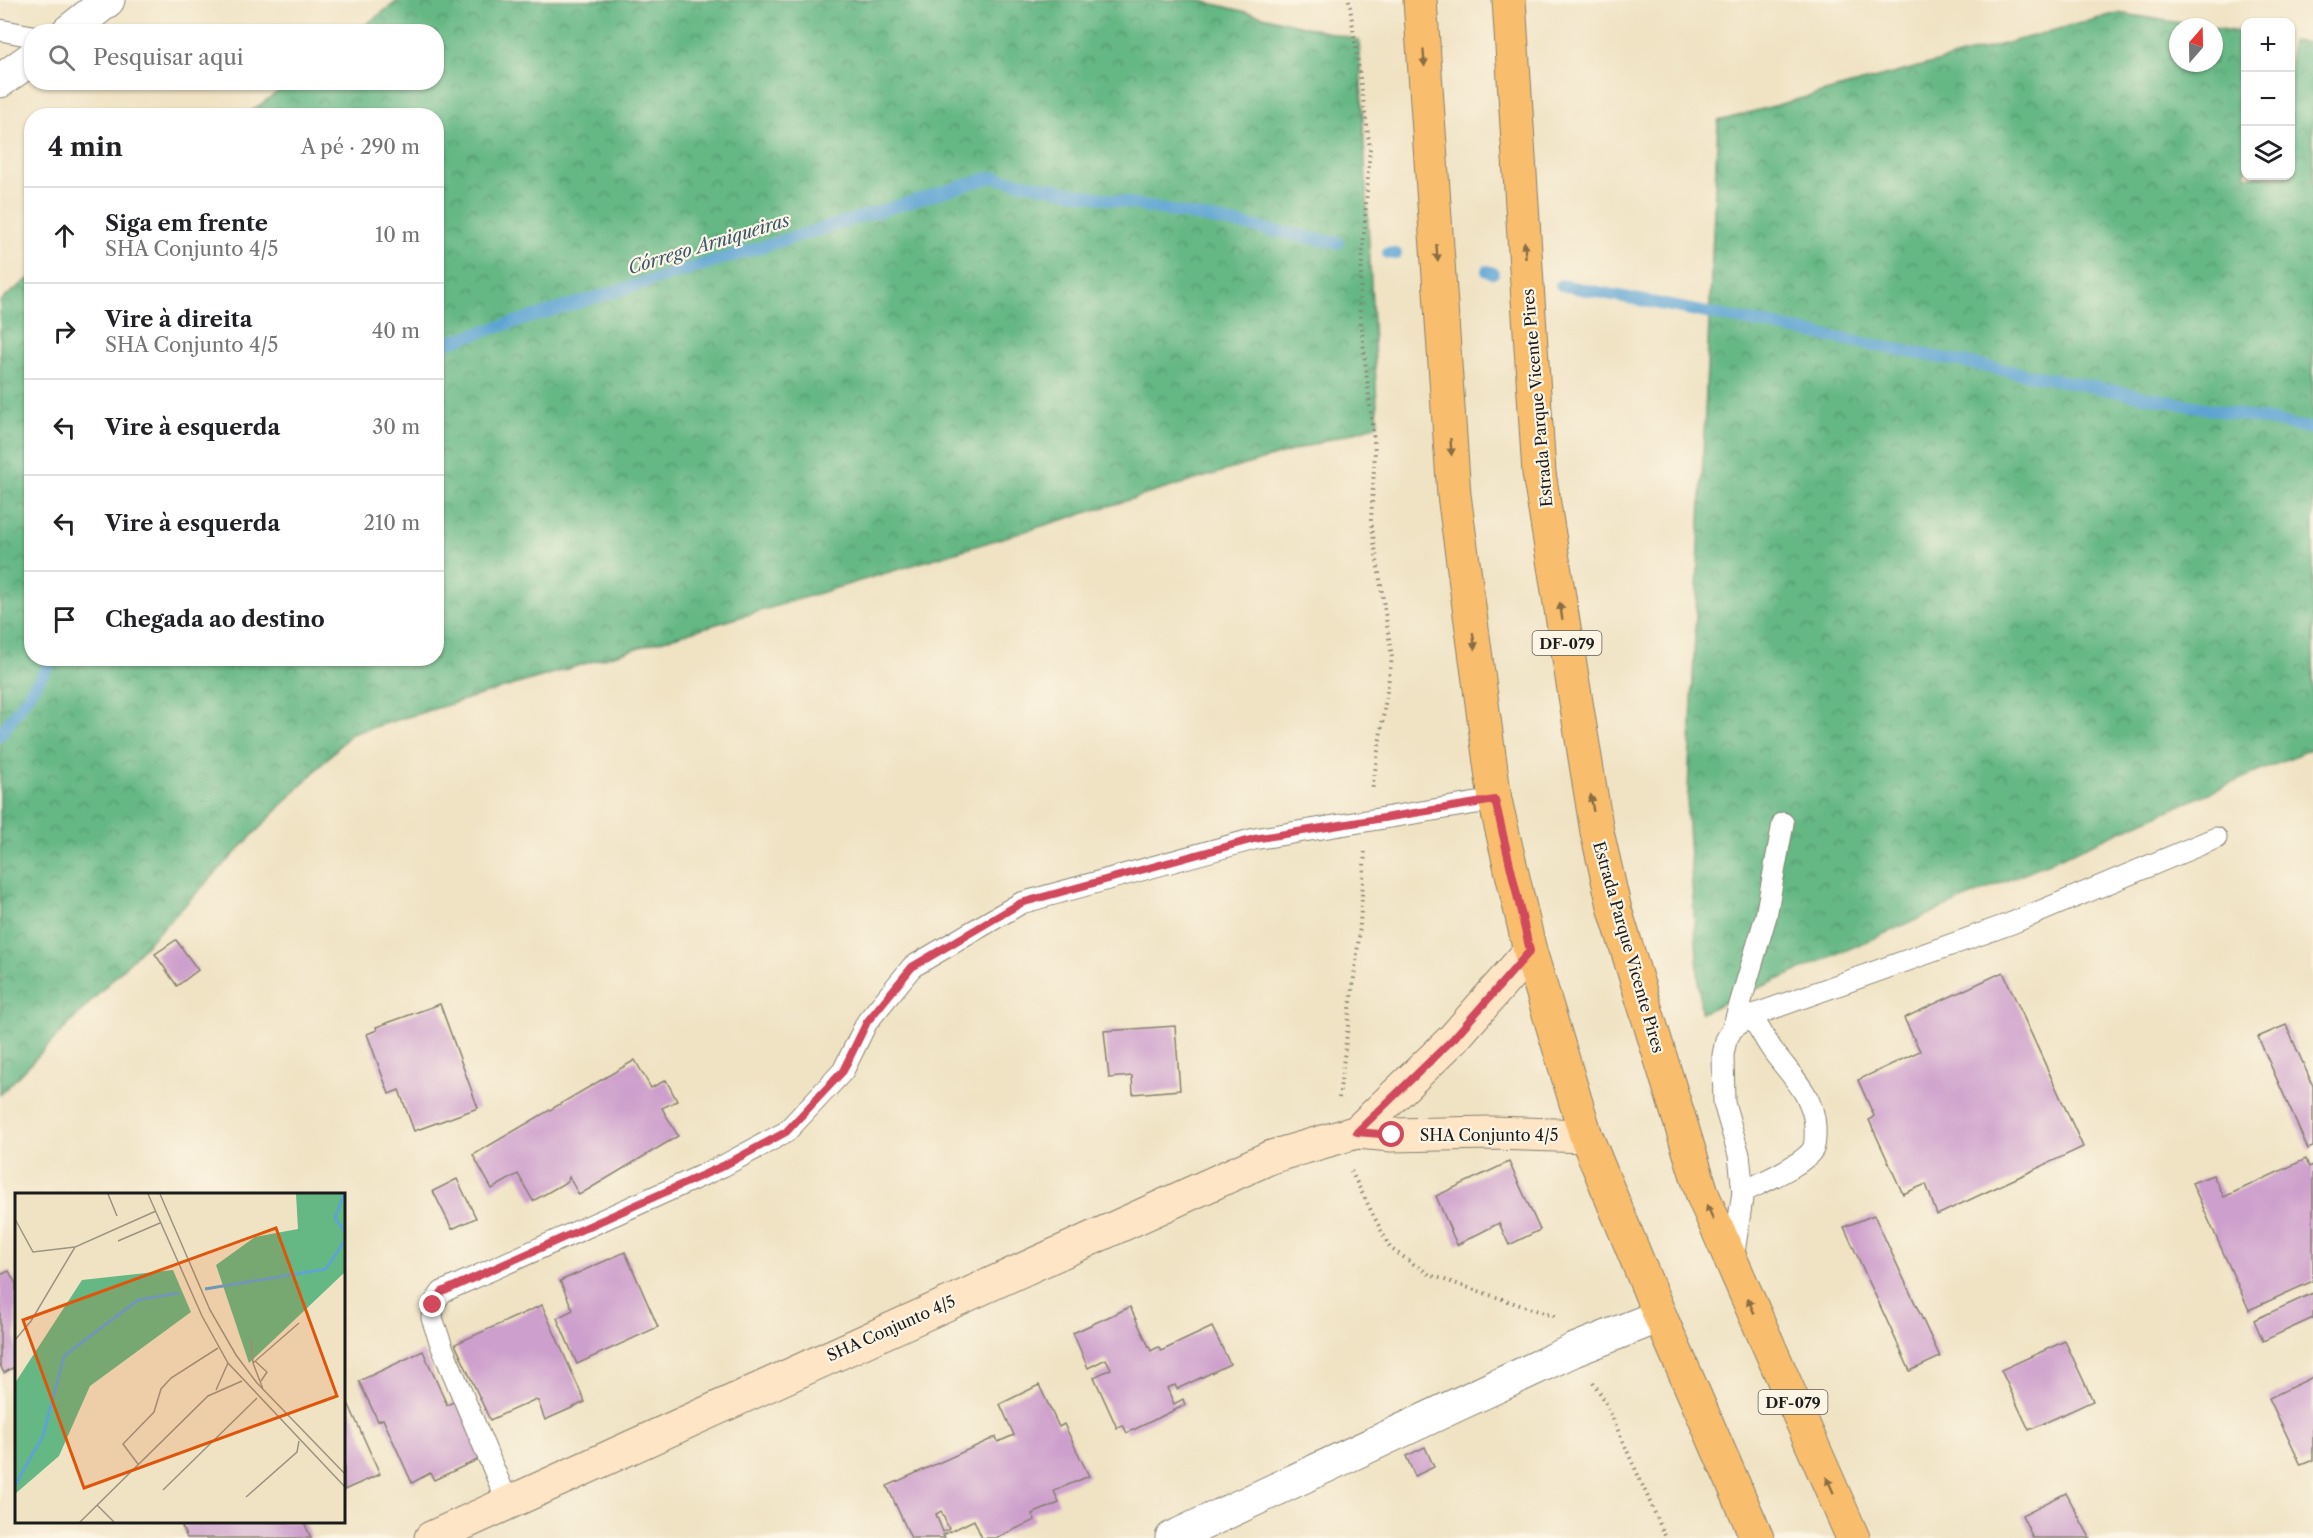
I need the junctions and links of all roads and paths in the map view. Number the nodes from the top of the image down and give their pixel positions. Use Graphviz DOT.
graph roads {
  1 [pos="108,0"];
  2 [pos="1420,0"];
  3 [pos="1509,0"];
  4 [pos="78,24"];
  5 [pos="0,30"];
  6 [pos="24,34"];
  7 [pos="24,64"];
  8 [pos="0,81"];
  9 [pos="1495,800"];
  10 [pos="1783,823"];
  11 [pos="2217,838"];
  12 [pos="1530,951"];
  13 [pos="1751,1016"];
  14 [pos="1733,1028"];
  15 [pos="1357,1132"];
  16 [pos="1586,1136"];
  17 [pos="1743,1192"];
  18 [pos="1733,1266"];
  19 [pos="1660,1316"];
  20 [pos="508,1503"];
  21 [pos="431,1538"];
  22 [pos="1172,1538"];
  23 [pos="1757,1538"];
  24 [pos="1853,1538"];
  1 -- 4 [label="street"];
  2 -- 9 [label="main road, one-way"];
  18 -- 3 [label="main road, Estrada Parque Vicente Pires / DF-079, one-way"];
  5 -- 6 [label="lane"];
  7 -- 8 [label="street"];
  9 -- 12 [label="main road"];
  9 -- 20 [label="lane"];
  10 -- 14 [label="lane"];
  11 -- 13 [label="lane"];
  12 -- 15 [label="street, SHA Conjunto 4/5"];
  12 -- 16 [label="main road"];
  13 -- 14 [label="lane"];
  13 -- 17 [label="lane"];
  14 -- 17 [label="lane"];
  15 -- 16 [label="street, SHA Conjunto 4/5"];
  15 -- 20 [label="street, SHA Conjunto 4/5"];
  16 -- 19 [label="main road"];
  17 -- 18 [label="lane"];
  24 -- 18 [label="main road, Estrada Parque Vicente Pires / DF-079, one-way"];
  19 -- 22 [label="street"];
  19 -- 23 [label="main road"];
  20 -- 21 [label="street, SHA Conjunto 4/5"];
}
